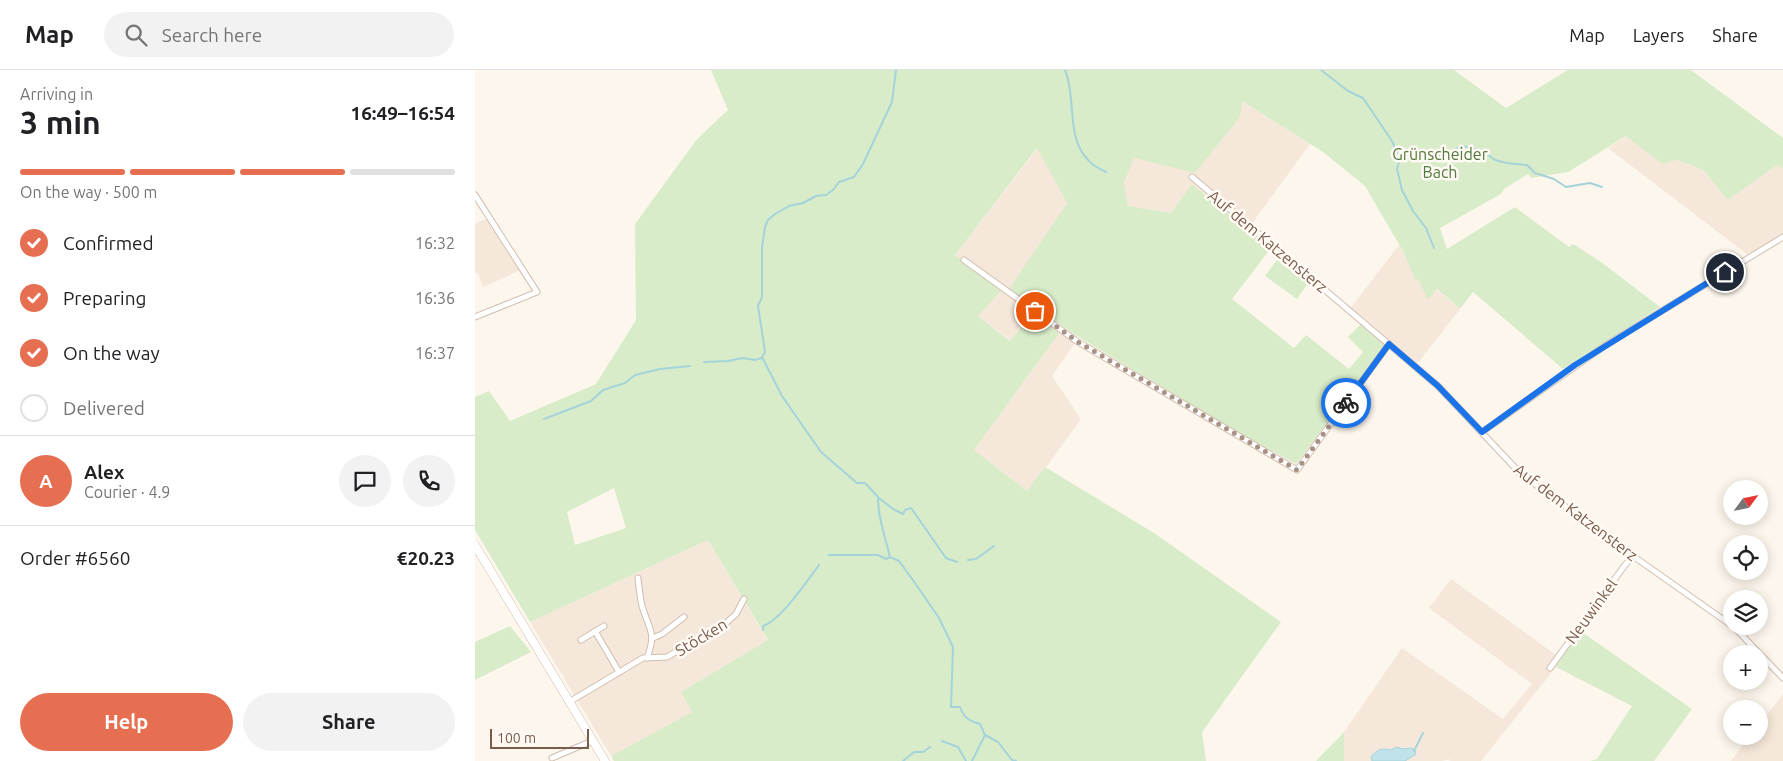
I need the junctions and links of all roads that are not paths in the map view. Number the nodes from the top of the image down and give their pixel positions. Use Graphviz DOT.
graph roads {
  1 [pos="1192,177"];
  2 [pos="475,195"];
  3 [pos="1783,237"];
  4 [pos="964,260"];
  5 [pos="475,317"];
  6 [pos="1389,344"];
  7 [pos="1482,432"];
  8 [pos="475,545"];
  9 [pos="1634,556"];
  10 [pos="638,578"];
  11 [pos="744,599"];
  12 [pos="684,617"];
  13 [pos="1723,620"];
  14 [pos="604,626"];
  15 [pos="595,631"];
  16 [pos="1741,635"];
  17 [pos="653,638"];
  18 [pos="581,640"];
  19 [pos="647,658"];
  20 [pos="1550,668"];
  21 [pos="619,672"];
  22 [pos="1783,678"];
  23 [pos="569,702"];
  24 [pos="592,741"];
  25 [pos="552,758"];
  26 [pos="605,761"];
  1 -- 6 [label="street, Auf dem Katzensterz"];
  2 -- 5 [label="street"];
  3 -- 7 [label="street"];
  4 -- 6 [label="street"];
  6 -- 7 [label="street, Auf dem Katzensterz"];
  7 -- 9 [label="street, Auf dem Katzensterz"];
  8 -- 23 [label="main road"];
  9 -- 13 [label="street, Auf dem Katzensterz"];
  9 -- 20 [label="street, Neuwinkel"];
  10 -- 17 [label="street, Stöcken"];
  11 -- 19 [label="street, Stöcken"];
  12 -- 17 [label="street, Stöcken"];
  14 -- 15 [label="street"];
  15 -- 18 [label="street"];
  15 -- 21 [label="street"];
  16 -- 22 [label="street, Auf dem Katzensterz"];
  17 -- 19 [label="street, Stöcken"];
  19 -- 21 [label="street, Stöcken"];
  21 -- 23 [label="street, Stöcken"];
  23 -- 24 [label="main road"];
  24 -- 25 [label="street"];
  24 -- 26 [label="main road"];
}
